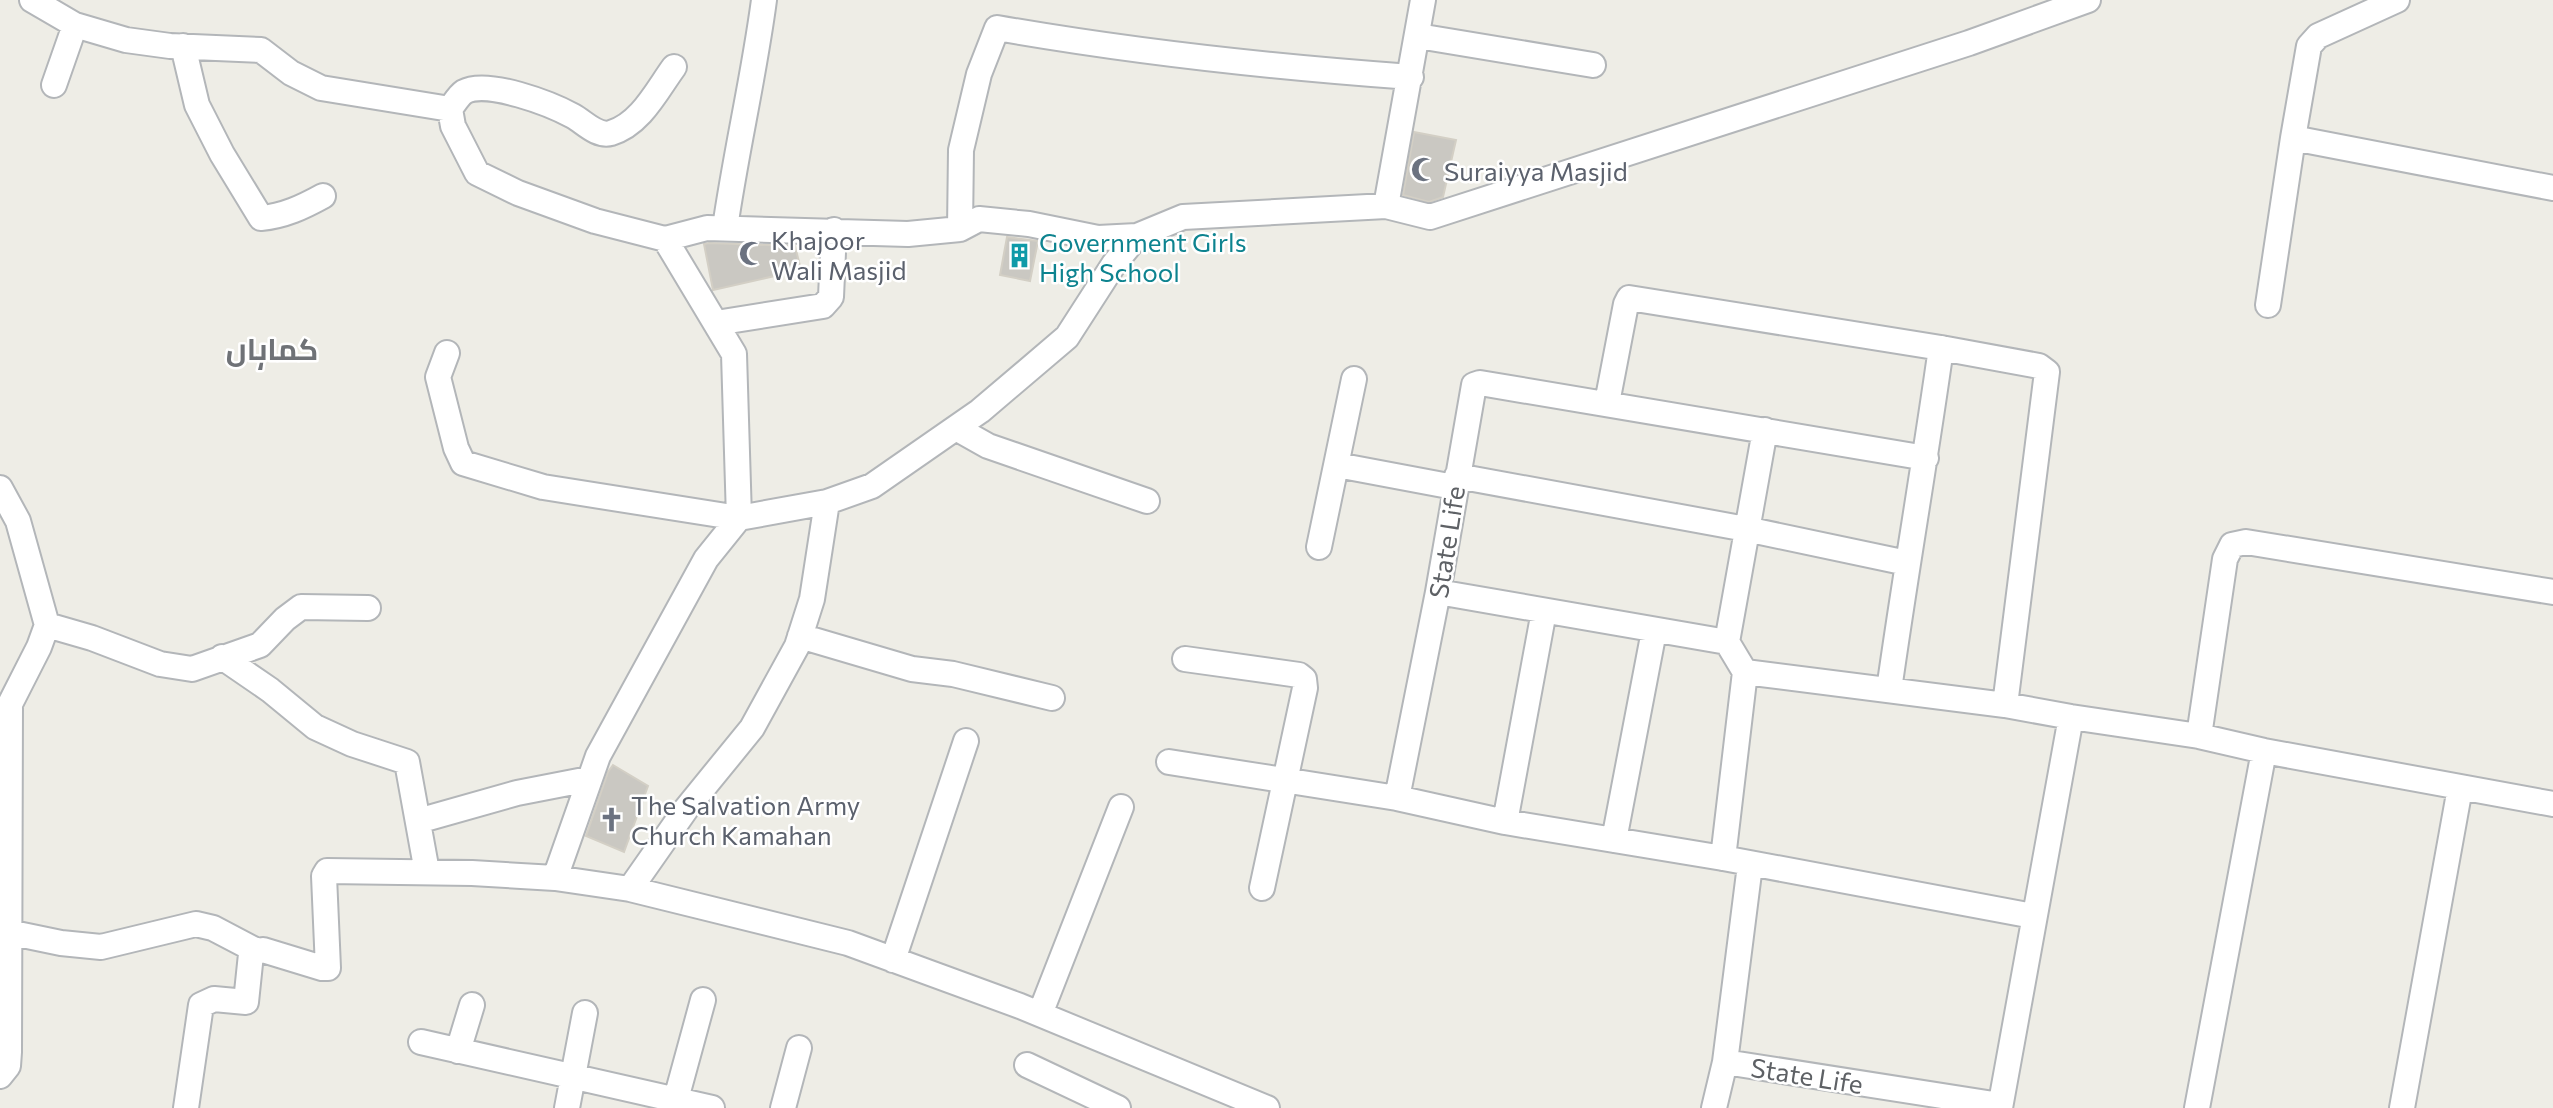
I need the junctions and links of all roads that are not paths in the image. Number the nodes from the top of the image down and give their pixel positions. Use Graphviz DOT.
graph roads {
  1 [pos="32,0"];
  2 [pos="764,0"];
  3 [pos="1423,0"];
  4 [pos="2088,0"];
  5 [pos="2397,0"];
  6 [pos="75,24"];
  7 [pos="1419,36"];
  8 [pos="183,47"];
  9 [pos="1592,65"];
  10 [pos="674,67"];
  11 [pos="1411,77"];
  12 [pos="54,85"];
  13 [pos="450,109"];
  14 [pos="2293,138"];
  15 [pos="2553,188"];
  16 [pos="323,196"];
  17 [pos="1387,206"];
  18 [pos="726,228"];
  19 [pos="960,229"];
  20 [pos="834,230"];
  21 [pos="1137,236"];
  22 [pos="665,239"];
  23 [pos="2268,305"];
  24 [pos="716,323"];
  25 [pos="1941,348"];
  26 [pos="447,354"];
  27 [pos="1354,379"];
  28 [pos="1606,403"];
  29 [pos="956,428"];
  30 [pos="1765,429"];
  31 [pos="1926,458"];
  32 [pos="1337,465"];
  33 [pos="1456,482"];
  34 [pos="0,488"];
  35 [pos="1147,501"];
  36 [pos="827,502"];
  37 [pos="739,518"];
  38 [pos="1746,528"];
  39 [pos="1319,547"];
  40 [pos="1907,563"];
  41 [pos="1438,592"];
  42 [pos="2553,592"];
  43 [pos="368,608"];
  44 [pos="1544,611"];
  45 [pos="47,625"];
  46 [pos="1654,631"];
  47 [pos="800,636"];
  48 [pos="1727,642"];
  49 [pos="222,657"];
  50 [pos="1185,659"];
  51 [pos="1745,671"];
  52 [pos="9,687"];
  53 [pos="1889,690"];
  54 [pos="1052,698"];
  55 [pos="2005,705"];
  56 [pos="2071,718"];
  57 [pos="2199,736"];
  58 [pos="966,741"];
  59 [pos="2264,751"];
  60 [pos="1168,762"];
  61 [pos="589,779"];
  62 [pos="1284,779"];
  63 [pos="2460,788"];
  64 [pos="1397,798"];
  65 [pos="2553,804"];
  66 [pos="1121,807"];
  67 [pos="418,821"];
  68 [pos="1505,822"];
  69 [pos="1614,840"];
  70 [pos="1723,858"];
  71 [pos="1750,865"];
  72 [pos="427,872"];
  73 [pos="555,878"];
  74 [pos="1262,888"];
  75 [pos="630,889"];
  76 [pos="2033,916"];
  77 [pos="8,932"];
  78 [pos="257,951"];
  79 [pos="893,960"];
  80 [pos="4,967"];
  81 [pos="703,1000"];
  82 [pos="472,1005"];
  83 [pos="585,1013"];
  84 [pos="1040,1014"];
  85 [pos="421,1042"];
  86 [pos="799,1048"];
  87 [pos="458,1051"];
  88 [pos="1725,1062"];
  89 [pos="1027,1065"];
  90 [pos="3,1069"];
  91 [pos="573,1077"];
  92 [pos="676,1099"];
  93 [pos="2000,1107"];
  94 [pos="186,1108"];
  95 [pos="567,1108"];
  96 [pos="712,1108"];
  97 [pos="783,1108"];
  98 [pos="1118,1108"];
  99 [pos="1267,1108"];
  100 [pos="1714,1108"];
  101 [pos="2197,1108"];
  102 [pos="2402,1108"];
  1 -- 6 [label="street"];
  2 -- 18 [label="street"];
  3 -- 7 [label="street"];
  4 -- 17 [label="street"];
  5 -- 14 [label="street"];
  6 -- 8 [label="street"];
  6 -- 12 [label="street"];
  7 -- 9 [label="street"];
  7 -- 11 [label="street"];
  8 -- 13 [label="street"];
  8 -- 16 [label="street"];
  10 -- 13 [label="street"];
  11 -- 17 [label="street"];
  11 -- 19 [label="street"];
  13 -- 22 [label="street"];
  14 -- 15 [label="street"];
  14 -- 23 [label="street"];
  17 -- 21 [label="street"];
  18 -- 20 [label="street"];
  18 -- 22 [label="street"];
  19 -- 20 [label="street"];
  19 -- 21 [label="street"];
  20 -- 24 [label="street"];
  21 -- 29 [label="street"];
  22 -- 24 [label="street"];
  24 -- 37 [label="street"];
  25 -- 28 [label="street"];
  25 -- 31 [label="street"];
  25 -- 55 [label="street"];
  26 -- 37 [label="street"];
  27 -- 32 [label="street"];
  28 -- 30 [label="street, State Life"];
  28 -- 33 [label="street, State Life"];
  29 -- 35 [label="street"];
  29 -- 36 [label="street"];
  30 -- 31 [label="street, State Life"];
  30 -- 38 [label="street"];
  31 -- 40 [label="street"];
  32 -- 33 [label="street"];
  32 -- 39 [label="street"];
  33 -- 38 [label="street"];
  33 -- 41 [label="street, State Life"];
  34 -- 45 [label="street"];
  36 -- 37 [label="street"];
  36 -- 47 [label="street"];
  37 -- 61 [label="street"];
  38 -- 40 [label="street"];
  38 -- 48 [label="street"];
  40 -- 53 [label="street"];
  41 -- 44 [label="street"];
  41 -- 64 [label="street, State Life"];
  42 -- 57 [label="street"];
  43 -- 49 [label="street"];
  44 -- 46 [label="street"];
  44 -- 68 [label="street"];
  45 -- 49 [label="street"];
  45 -- 52 [label="street"];
  46 -- 48 [label="street"];
  46 -- 69 [label="street"];
  47 -- 54 [label="street"];
  47 -- 75 [label="street"];
  48 -- 51 [label="street"];
  49 -- 67 [label="street"];
  50 -- 62 [label="street"];
  51 -- 53 [label="street"];
  51 -- 70 [label="street"];
  52 -- 77 [label="street"];
  53 -- 55 [label="street"];
  55 -- 56 [label="street"];
  56 -- 57 [label="street"];
  56 -- 76 [label="street"];
  57 -- 59 [label="street"];
  58 -- 79 [label="street"];
  59 -- 63 [label="street"];
  59 -- 101 [label="street"];
  60 -- 62 [label="street"];
  61 -- 67 [label="street"];
  61 -- 73 [label="street"];
  62 -- 64 [label="street"];
  62 -- 74 [label="street"];
  63 -- 65 [label="street"];
  63 -- 102 [label="street"];
  64 -- 68 [label="street"];
  66 -- 84 [label="street"];
  67 -- 72 [label="street"];
  68 -- 69 [label="street"];
  69 -- 70 [label="street"];
  70 -- 71 [label="street"];
  71 -- 76 [label="street"];
  71 -- 88 [label="street, State Life"];
  72 -- 73 [label="street"];
  72 -- 78 [label="street"];
  73 -- 75 [label="street"];
  75 -- 79 [label="street"];
  76 -- 93 [label="street"];
  77 -- 78 [label="street"];
  77 -- 80 [label="street"];
  78 -- 94 [label="street"];
  79 -- 84 [label="street"];
  80 -- 90 [label="street"];
  81 -- 92 [label="street"];
  82 -- 87 [label="street"];
  83 -- 91 [label="street"];
  84 -- 99 [label="street"];
  85 -- 87 [label="street"];
  86 -- 97 [label="street"];
  87 -- 91 [label="street"];
  88 -- 93 [label="street, State Life"];
  88 -- 100 [label="street"];
  89 -- 98 [label="street"];
  91 -- 92 [label="street"];
  91 -- 95 [label="street"];
  92 -- 96 [label="street"];
}
